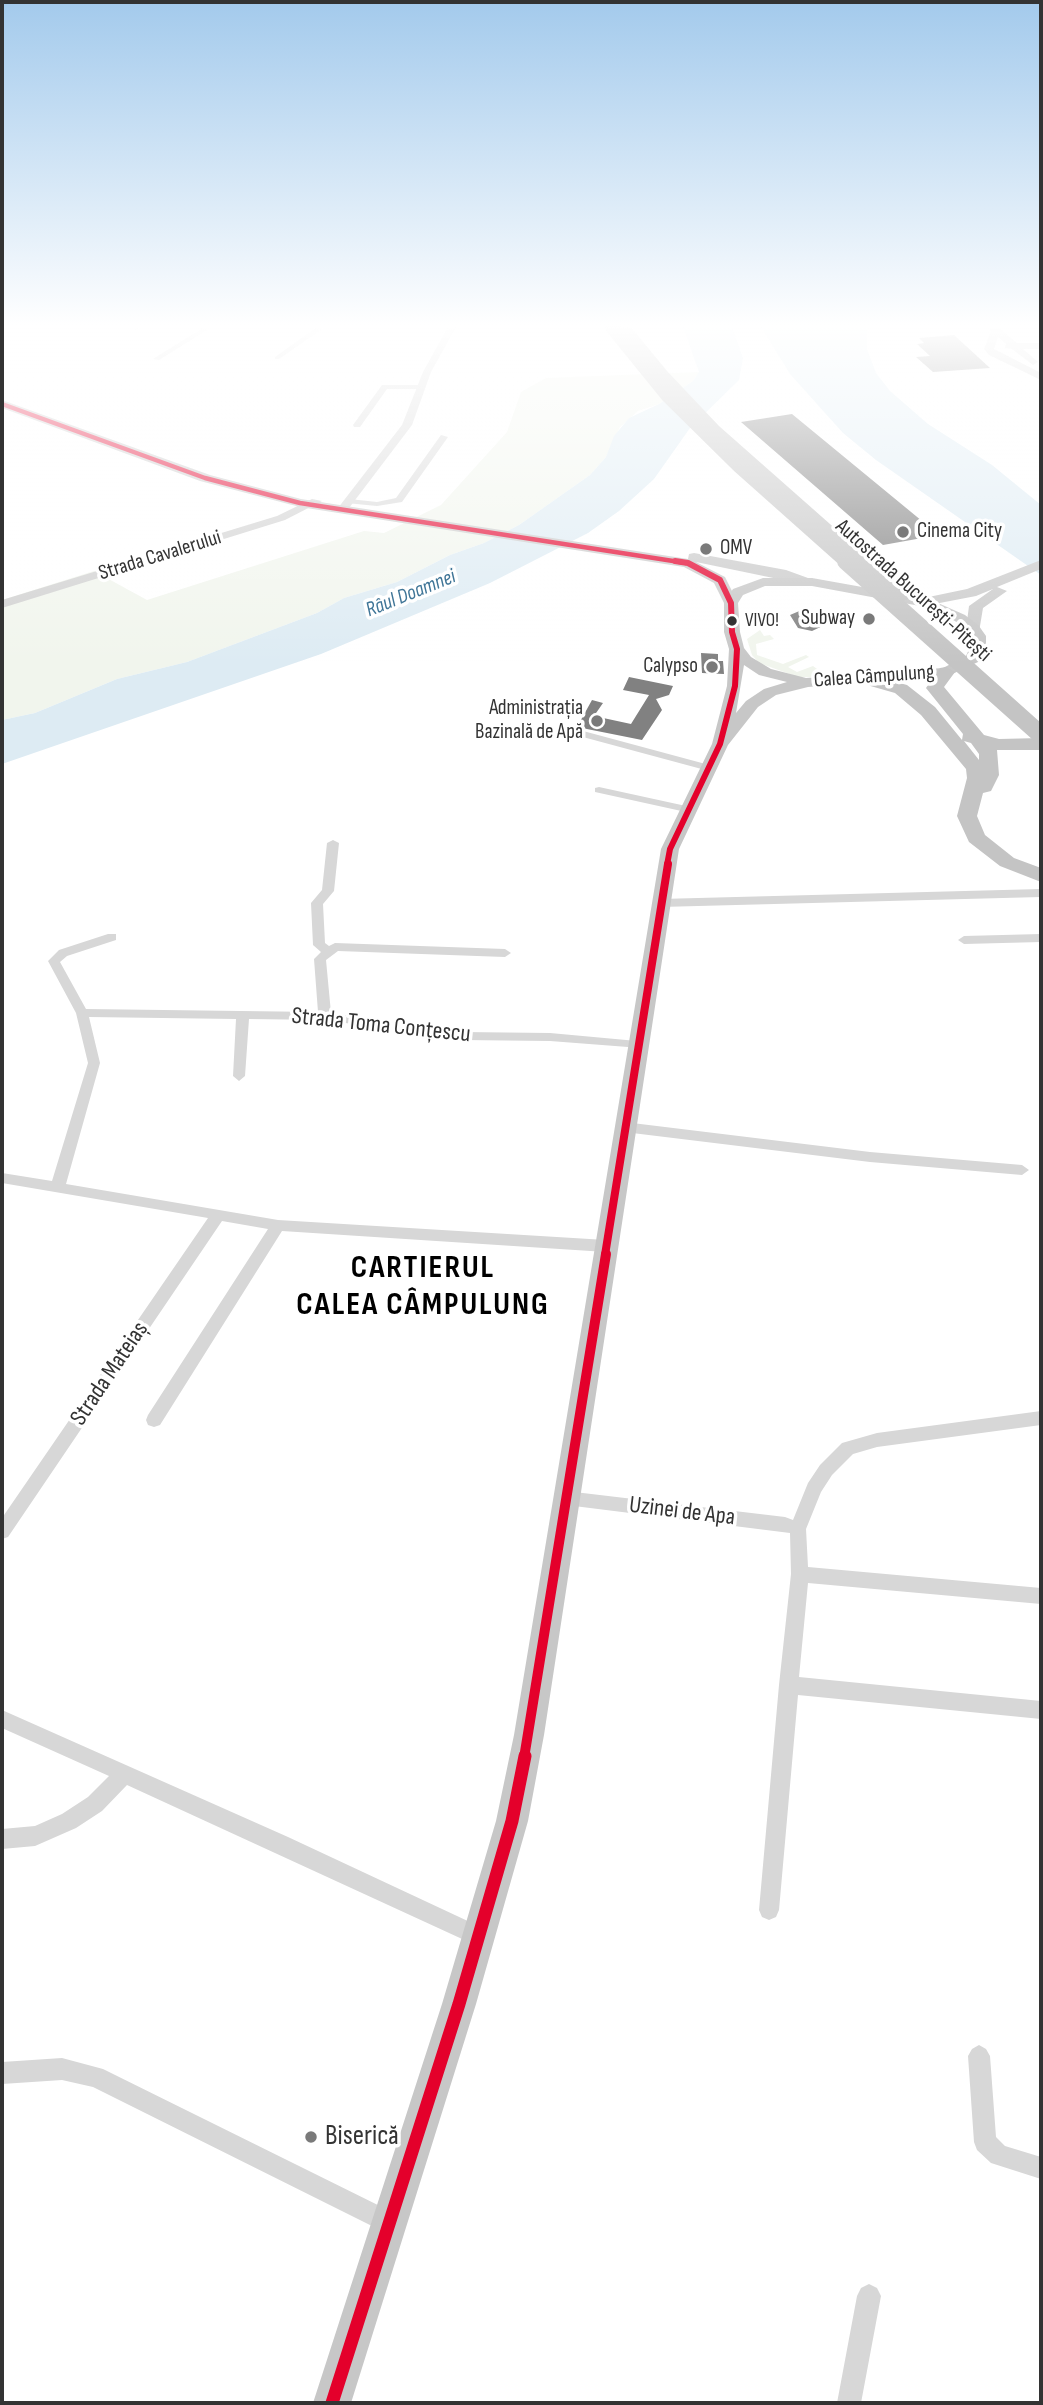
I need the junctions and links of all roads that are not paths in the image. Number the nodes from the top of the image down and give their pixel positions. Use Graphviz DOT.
graph roads {
  1 [pos="99,439"];
  2 [pos="396,439"];
  3 [pos="442,439"];
  4 [pos="711,439"];
  5 [pos="725,439"];
  6 [pos="313,503"];
  7 [pos="345,505"];
  8 [pos="614,548"];
  9 [pos="1041,564"];
  10 [pos="1041,574"];
  11 [pos="812,582"];
  12 [pos="998,587"];
  13 [pos="924,602"];
  14 [pos="731,603"];
  15 [pos="2,604"];
  16 [pos="974,629"];
  17 [pos="737,649"];
  18 [pos="946,672"];
  19 [pos="866,679"];
  20 [pos="807,682"];
  21 [pos="928,710"];
  22 [pos="962,718"];
  23 [pos="1041,719"];
  24 [pos="572,731"];
  25 [pos="982,741"];
  26 [pos="1038,741"];
  27 [pos="720,744"];
  28 [pos="709,768"];
  29 [pos="989,775"];
  30 [pos="599,790"];
  31 [pos="686,809"];
  32 [pos="333,843"];
  33 [pos="1041,865"];
  34 [pos="1041,876"];
  35 [pos="1041,893"];
  36 [pos="660,903"];
  37 [pos="112,937"];
  38 [pos="1041,938"];
  39 [pos="964,940"];
  40 [pos="328,951"];
  41 [pos="505,953"];
  42 [pos="82,1013"];
  43 [pos="243,1015"];
  44 [pos="325,1016"];
  45 [pos="638,1045"];
  46 [pos="239,1076"];
  47 [pos="624,1127"];
  48 [pos="1022,1170"];
  49 [pos="2,1178"];
  50 [pos="57,1189"];
  51 [pos="218,1215"];
  52 [pos="278,1225"];
  53 [pos="606,1246"];
  54 [pos="1041,1418"];
  55 [pos="154,1420"];
  56 [pos="566,1498"];
  57 [pos="798,1529"];
  58 [pos="2,1532"];
  59 [pos="800,1574"];
  60 [pos="1041,1596"];
  61 [pos="788,1685"];
  62 [pos="1041,1710"];
  63 [pos="2,1719"];
  64 [pos="124,1774"];
  65 [pos="2,1839"];
  66 [pos="769,1910"];
  67 [pos="480,1937"];
  68 [pos="979,2056"];
  69 [pos="2,2073"];
  70 [pos="1041,2168"];
  71 [pos="389,2223"];
  72 [pos="869,2296"];
  73 [pos="332,2403"];
  74 [pos="849,2403"];
  1 -- 6 [label="main road"];
  2 -- 7 [label="street"];
  3 -- 7 [label="street"];
  4 -- 26 [label="highway, Autostrada București-Pitești, bridge"];
  5 -- 23 [label="highway, Autostrada București-Pitești"];
  6 -- 7 [label="main road"];
  6 -- 15 [label="main road, Strada Cavalerului"];
  7 -- 8 [label="main road"];
  8 -- 11 [label="main road"];
  8 -- 14 [label="main road"];
  9 -- 12 [label="main road"];
  10 -- 12 [label="main road"];
  11 -- 13 [label="highway"];
  11 -- 14 [label="highway"];
  12 -- 13 [label="main road"];
  12 -- 16 [label="main road"];
  13 -- 16 [label="highway"];
  14 -- 17 [label="highway, Calea Câmpulung"];
  16 -- 18 [label="highway, Calea Câmpulung"];
  17 -- 20 [label="highway"];
  17 -- 27 [label="highway, Calea Câmpulung"];
  18 -- 19 [label="highway, Calea Câmpulung"];
  18 -- 22 [label="highway"];
  19 -- 20 [label="highway, Calea Câmpulung"];
  19 -- 21 [label="highway"];
  20 -- 27 [label="highway, Calea Câmpulung"];
  21 -- 25 [label="highway"];
  21 -- 34 [label="highway"];
  22 -- 25 [label="highway"];
  22 -- 26 [label="highway"];
  24 -- 28 [label="street"];
  25 -- 26 [label="highway"];
  25 -- 29 [label="highway"];
  26 -- 29 [label="highway"];
  27 -- 28 [label="highway, Calea Câmpulung"];
  28 -- 31 [label="highway, Calea Câmpulung"];
  29 -- 33 [label="highway"];
  30 -- 31 [label="street"];
  31 -- 36 [label="highway, Calea Câmpulung"];
  32 -- 40 [label="street"];
  35 -- 36 [label="street"];
  36 -- 45 [label="highway, Calea Câmpulung"];
  37 -- 42 [label="street"];
  38 -- 39 [label="street"];
  40 -- 41 [label="street"];
  40 -- 44 [label="street"];
  42 -- 43 [label="street, Strada Toma Conțescu"];
  42 -- 50 [label="street"];
  43 -- 44 [label="street, Strada Toma Conțescu"];
  43 -- 46 [label="street"];
  44 -- 45 [label="street, Strada Toma Conțescu"];
  45 -- 47 [label="highway, Calea Câmpulung"];
  47 -- 48 [label="street"];
  47 -- 53 [label="highway, Calea Câmpulung"];
  49 -- 50 [label="street"];
  50 -- 51 [label="street"];
  51 -- 52 [label="street"];
  51 -- 58 [label="street, Strada Mateiaș"];
  52 -- 53 [label="street"];
  52 -- 55 [label="street"];
  53 -- 56 [label="highway, Calea Câmpulung"];
  54 -- 57 [label="street"];
  56 -- 57 [label="street, Uzinei de Apa"];
  56 -- 67 [label="highway, Calea Câmpulung"];
  57 -- 59 [label="street"];
  59 -- 60 [label="street"];
  59 -- 61 [label="street"];
  61 -- 62 [label="street"];
  61 -- 66 [label="street"];
  63 -- 64 [label="street"];
  64 -- 65 [label="street"];
  64 -- 67 [label="street"];
  67 -- 71 [label="highway, Calea Câmpulung"];
  68 -- 70 [label="street"];
  69 -- 71 [label="street"];
  71 -- 73 [label="highway, Calea Câmpulung"];
  72 -- 74 [label="street"];
}
